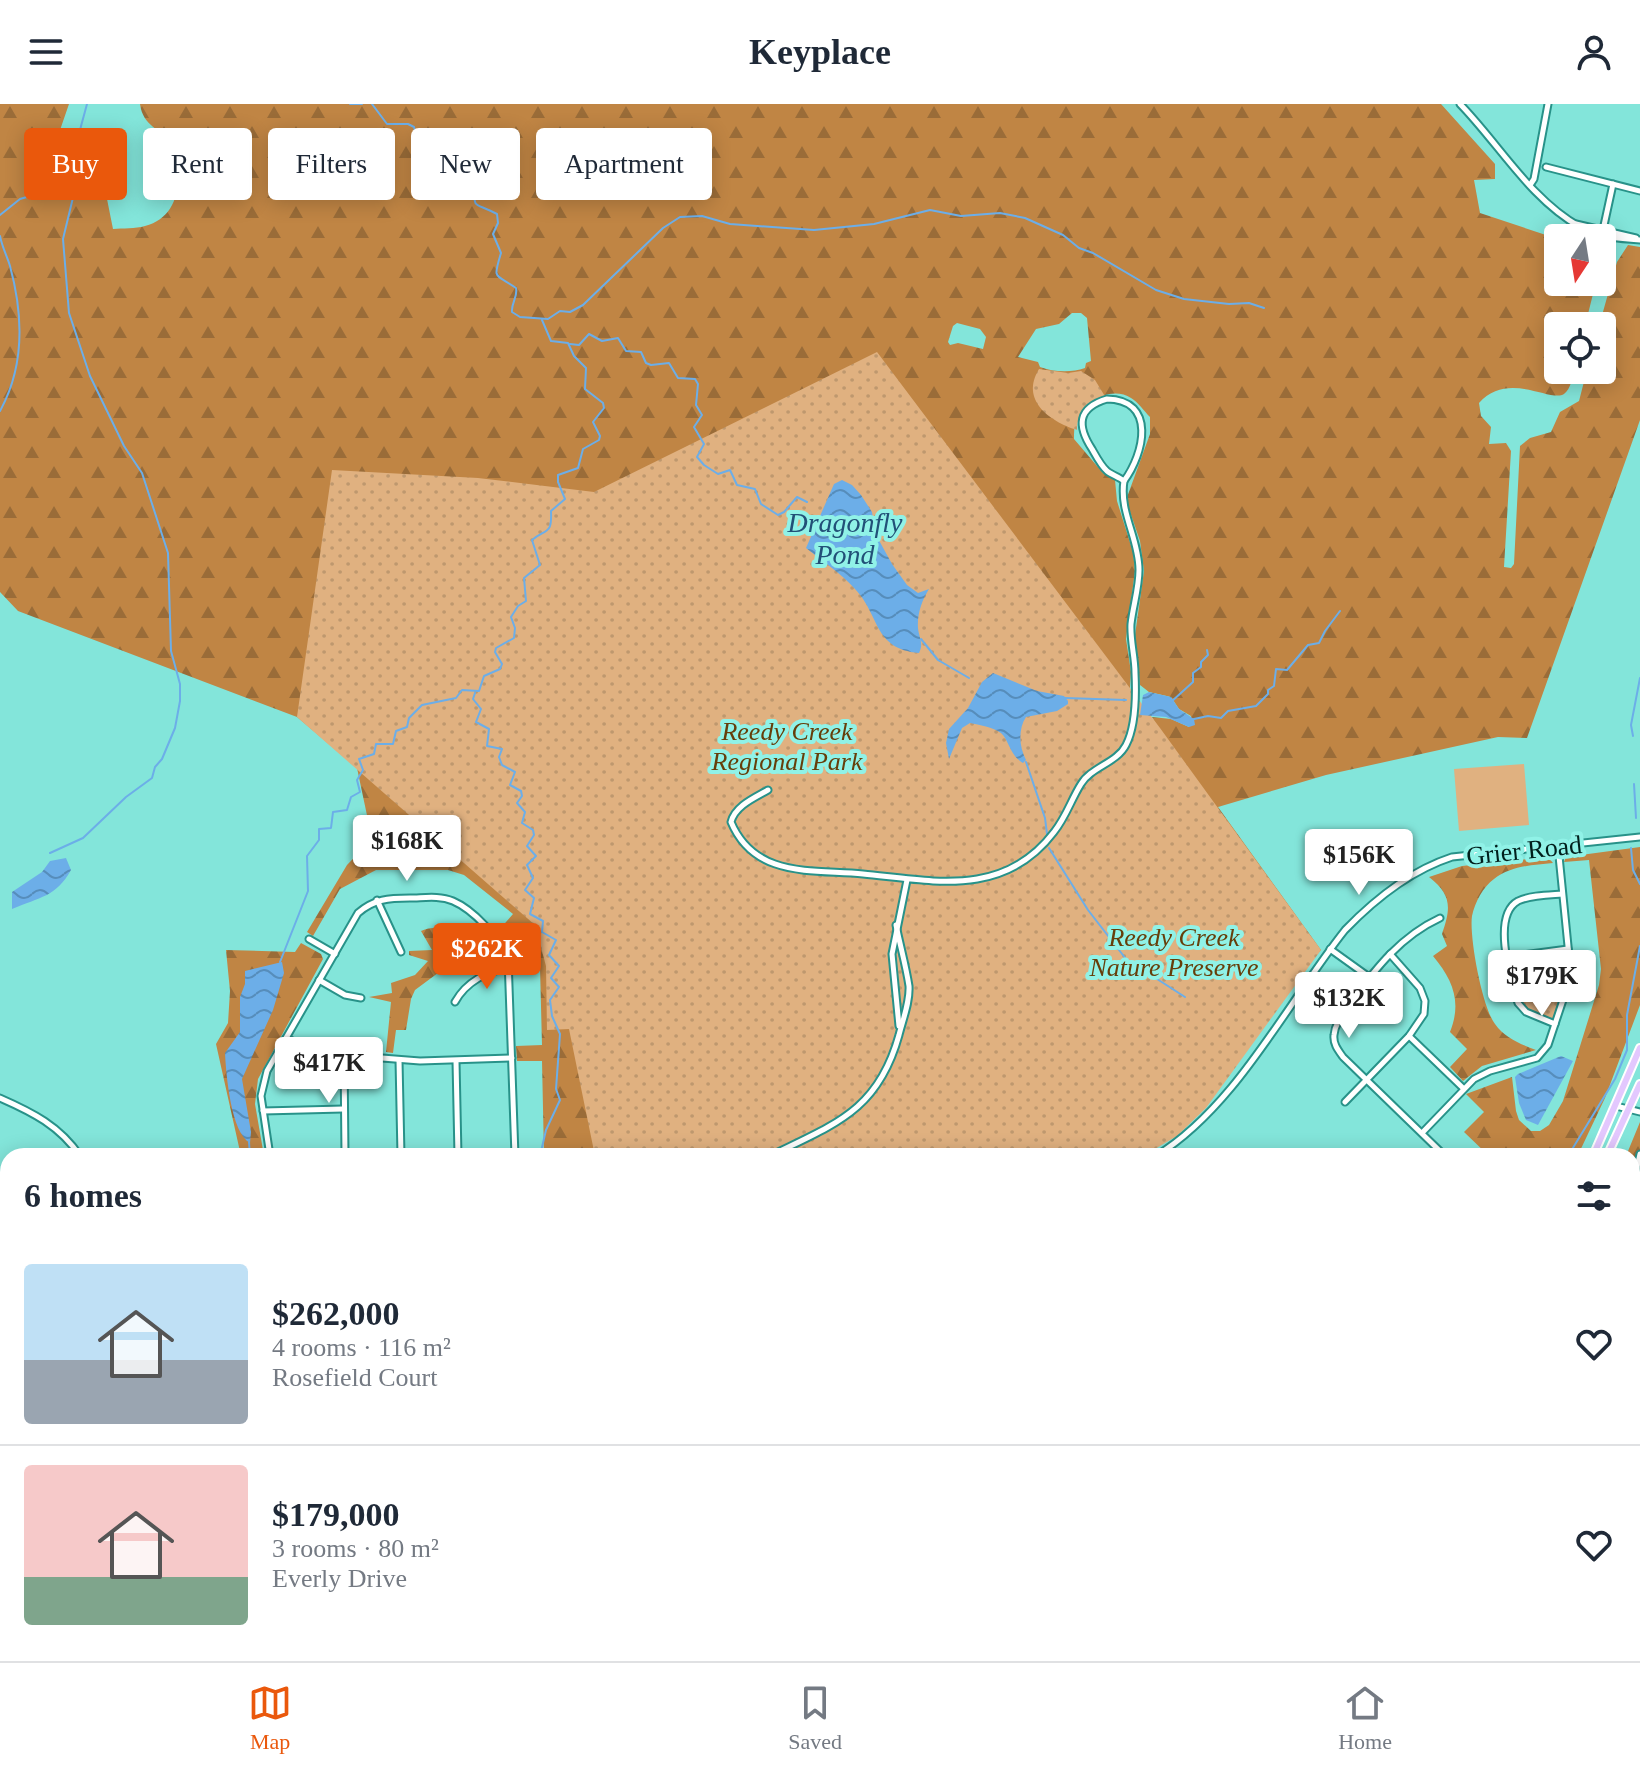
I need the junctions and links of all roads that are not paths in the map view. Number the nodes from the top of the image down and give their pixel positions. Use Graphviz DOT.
graph roads {
  1 [pos="1460,104"];
  2 [pos="1548,104"];
  3 [pos="1546,167"];
  4 [pos="1613,184"];
  5 [pos="1530,185"];
  6 [pos="1640,191"];
  7 [pos="1575,224"];
  8 [pos="1604,224"];
  9 [pos="1616,234"];
  10 [pos="1616,237"];
  11 [pos="1640,240"];
  12 [pos="1124,481"];
  13 [pos="768,790"];
  14 [pos="1640,837"];
  15 [pos="1558,846"];
  16 [pos="907,880"];
  17 [pos="1562,894"];
  18 [pos="377,900"];
  19 [pos="1440,918"];
  20 [pos="896,925"];
  21 [pos="309,939"];
  22 [pos="1330,949"];
  23 [pos="1568,949"];
  24 [pos="401,952"];
  25 [pos="335,954"];
  26 [pos="1390,954"];
  27 [pos="1508,957"];
  28 [pos="510,968"];
  29 [pos="1369,977"];
  30 [pos="319,980"];
  31 [pos="361,998"];
  32 [pos="455,1002"];
  33 [pos="1555,1024"];
  34 [pos="1409,1036"];
  35 [pos="286,1038"];
  36 [pos="898,1039"];
  37 [pos="1640,1048"];
  38 [pos="344,1055"];
  39 [pos="512,1058"];
  40 [pos="399,1060"];
  41 [pos="456,1061"];
  42 [pos="1366,1080"];
  43 [pos="1640,1084"];
  44 [pos="1464,1089"];
  45 [pos="0,1098"];
  46 [pos="1345,1102"];
  47 [pos="1616,1106"];
  48 [pos="343,1109"];
  49 [pos="1629,1109"];
  50 [pos="263,1111"];
  51 [pos="1640,1112"];
  52 [pos="1422,1133"];
  53 [pos="74,1148"];
  54 [pos="269,1148"];
  55 [pos="345,1148"];
  56 [pos="401,1148"];
  57 [pos="458,1148"];
  58 [pos="515,1148"];
  59 [pos="786,1148"];
  60 [pos="1168,1148"];
  61 [pos="1437,1148"];
  62 [pos="1597,1148"];
  63 [pos="1611,1148"];
  1 -- 5 [label="street"];
  2 -- 5 [label="street"];
  3 -- 4 [label="street"];
  4 -- 6 [label="street"];
  4 -- 8 [label="street"];
  5 -- 7 [label="street"];
  9 -- 11 [label="street"];
  10 -- 11 [label="street"];
  12 -- 12 [label="street"];
  12 -- 16 [label="street"];
  13 -- 16 [label="street"];
  14 -- 15 [label="street, Grier Road"];
  15 -- 17 [label="street"];
  15 -- 22 [label="street, Grier Road"];
  16 -- 20 [label="street"];
  17 -- 23 [label="street"];
  17 -- 27 [label="street"];
  18 -- 24 [label="street"];
  18 -- 25 [label="street"];
  18 -- 28 [label="street"];
  19 -- 26 [label="street"];
  20 -- 36 [label="street"];
  20 -- 36 [label="street"];
  21 -- 25 [label="street"];
  22 -- 29 [label="street"];
  22 -- 60 [label="street, Grier Road"];
  23 -- 27 [label="street"];
  23 -- 33 [label="street"];
  25 -- 30 [label="street"];
  26 -- 29 [label="street"];
  26 -- 34 [label="street"];
  27 -- 33 [label="street"];
  28 -- 32 [label="street"];
  28 -- 39 [label="street"];
  29 -- 42 [label="street"];
  30 -- 31 [label="street"];
  30 -- 35 [label="street"];
  33 -- 44 [label="street"];
  34 -- 42 [label="street"];
  34 -- 44 [label="street"];
  35 -- 38 [label="street"];
  35 -- 50 [label="street"];
  36 -- 59 [label="street"];
  37 -- 47 [label="main road"];
  38 -- 40 [label="street"];
  38 -- 48 [label="street"];
  39 -- 41 [label="street"];
  39 -- 58 [label="street"];
  40 -- 41 [label="street"];
  40 -- 56 [label="street"];
  41 -- 57 [label="street"];
  42 -- 46 [label="street"];
  42 -- 52 [label="street"];
  43 -- 49 [label="main road"];
  44 -- 52 [label="street"];
  45 -- 53 [label="street"];
  47 -- 49 [label="street"];
  47 -- 62 [label="main road"];
  48 -- 50 [label="street"];
  48 -- 55 [label="street"];
  49 -- 51 [label="street"];
  49 -- 63 [label="main road"];
  50 -- 54 [label="street"];
  52 -- 61 [label="street"];
}
